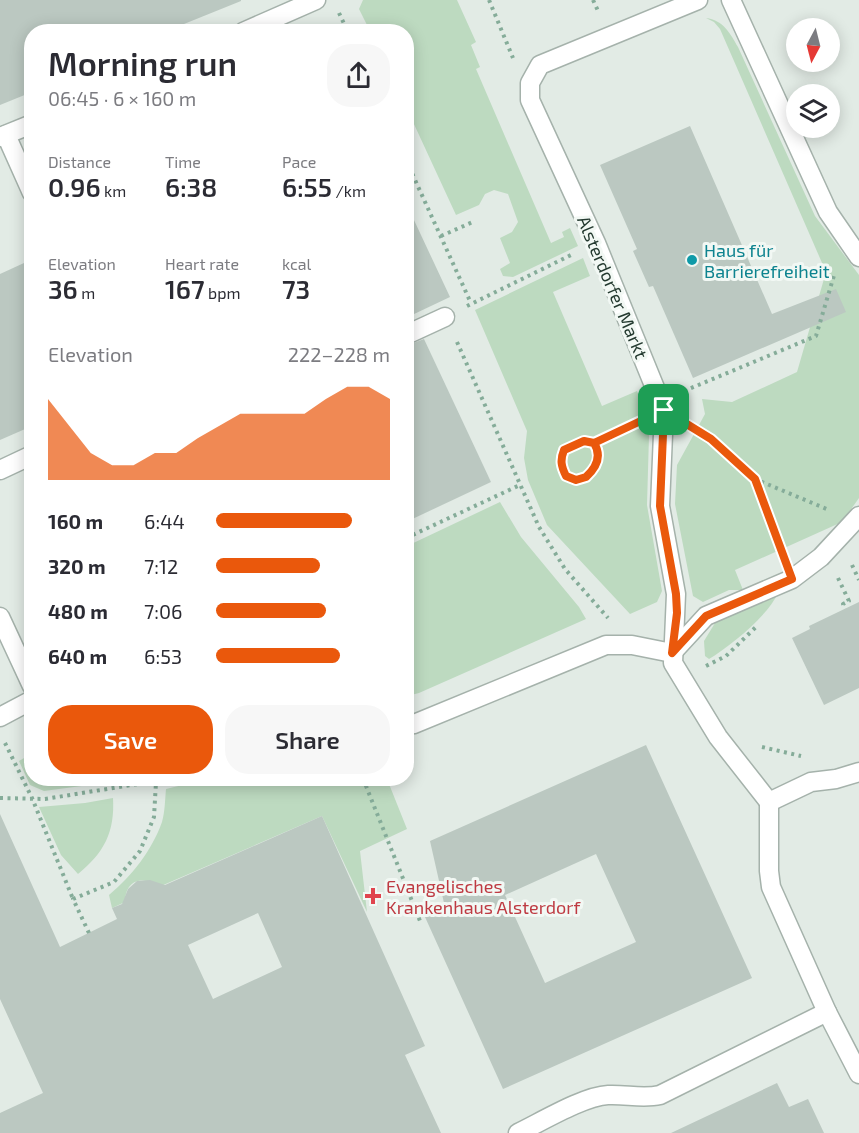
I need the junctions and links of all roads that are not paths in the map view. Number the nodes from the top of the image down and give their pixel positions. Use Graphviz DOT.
graph roads {
  1 [pos="316,0"];
  2 [pos="698,0"];
  3 [pos="731,0"];
  4 [pos="261,24"];
  5 [pos="24,127"];
  6 [pos="3,136"];
  7 [pos="24,177"];
  8 [pos="859,257"];
  9 [pos="445,317"];
  10 [pos="414,331"];
  11 [pos="24,459"];
  12 [pos="0,470"];
  13 [pos="859,516"];
  14 [pos="0,617"];
  15 [pos="672,653"];
  16 [pos="24,669"];
  17 [pos="24,704"];
  18 [pos="0,717"];
  19 [pos="414,724"];
  20 [pos="859,772"];
  21 [pos="769,802"];
  22 [pos="827,1012"];
  23 [pos="859,1074"];
  24 [pos="518,1133"];
  1 -- 4 [label="street"];
  2 -- 15 [label="street, Alsterdorfer Markt"];
  3 -- 8 [label="street"];
  5 -- 6 [label="street"];
  6 -- 7 [label="street"];
  9 -- 10 [label="street"];
  11 -- 12 [label="street"];
  13 -- 15 [label="street"];
  14 -- 16 [label="street"];
  15 -- 19 [label="street"];
  15 -- 21 [label="street, Alsterdorfer Markt"];
  17 -- 18 [label="street"];
  20 -- 21 [label="street"];
  21 -- 22 [label="street"];
  22 -- 23 [label="street"];
  22 -- 24 [label="street"];
}
